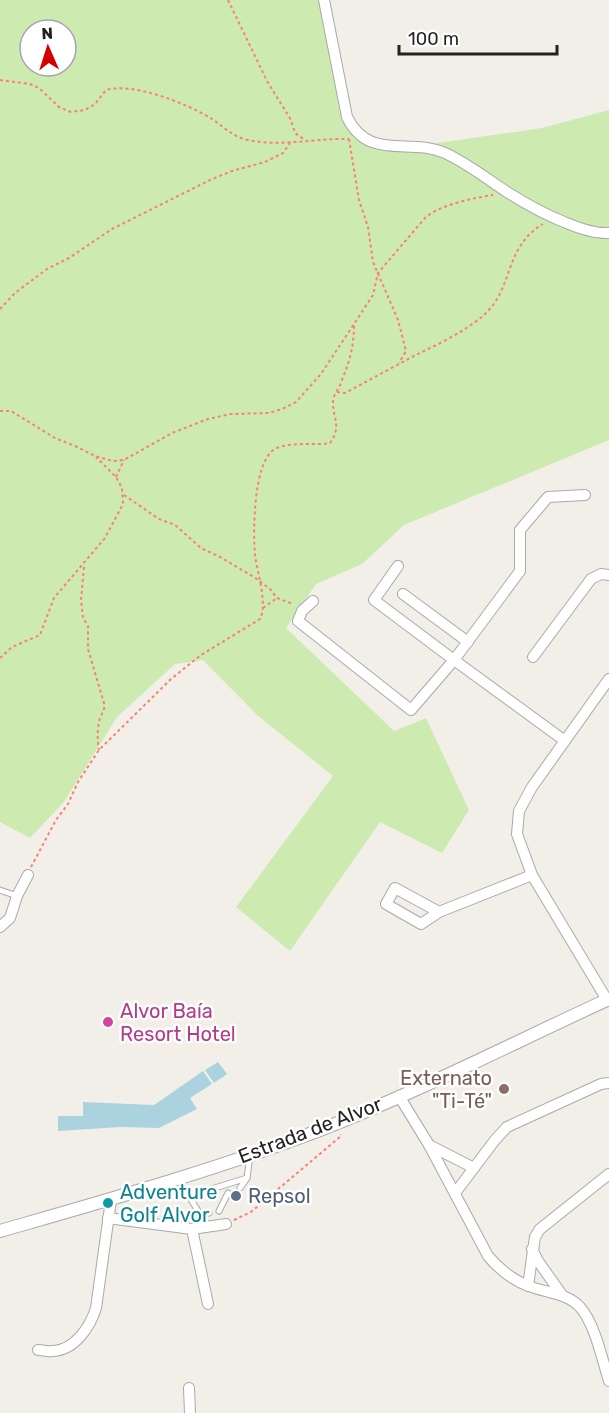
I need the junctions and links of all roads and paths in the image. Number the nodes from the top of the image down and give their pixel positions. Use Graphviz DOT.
graph roads {
  1 [pos="228,0"];
  2 [pos="324,0"];
  3 [pos="0,80"];
  4 [pos="306,140"];
  5 [pos="290,143"];
  6 [pos="507,192"];
  7 [pos="554,218"];
  8 [pos="609,233"];
  9 [pos="378,273"];
  10 [pos="0,309"];
  11 [pos="354,324"];
  12 [pos="398,365"];
  13 [pos="336,392"];
  14 [pos="0,411"];
  15 [pos="95,456"];
  16 [pos="124,460"];
  17 [pos="116,477"];
  18 [pos="124,495"];
  19 [pos="585,495"];
  20 [pos="84,565"];
  21 [pos="398,566"];
  22 [pos="609,575"];
  23 [pos="260,583"];
  24 [pos="403,594"];
  25 [pos="277,598"];
  26 [pos="314,601"];
  27 [pos="263,608"];
  28 [pos="302,611"];
  29 [pos="468,642"];
  30 [pos="532,657"];
  31 [pos="0,658"];
  32 [pos="454,660"];
  33 [pos="609,679"];
  34 [pos="565,741"];
  35 [pos="99,750"];
  36 [pos="28,875"];
  37 [pos="532,875"];
  38 [pos="0,890"];
  39 [pos="17,896"];
  40 [pos="439,912"];
  41 [pos="0,927"];
  42 [pos="608,1000"];
  43 [pos="609,1083"];
  44 [pos="399,1096"];
  45 [pos="338,1122"];
  46 [pos="429,1145"];
  47 [pos="250,1154"];
  48 [pos="474,1168"];
  49 [pos="609,1174"];
  50 [pos="247,1178"];
  51 [pos="178,1179"];
  52 [pos="240,1188"];
  53 [pos="228,1193"];
  54 [pos="455,1193"];
  55 [pos="189,1196"];
  56 [pos="111,1200"];
  57 [pos="219,1211"];
  58 [pos="209,1213"];
  59 [pos="108,1218"];
  60 [pos="226,1224"];
  61 [pos="192,1229"];
  62 [pos="0,1231"];
  63 [pos="532,1249"];
  64 [pos="528,1286"];
  65 [pos="562,1295"];
  66 [pos="208,1304"];
  67 [pos="38,1350"];
  68 [pos="609,1381"];
  69 [pos="189,1388"];
  70 [pos="190,1413"];
  1 -- 4 [label="path"];
  2 -- 6 [label="street"];
  3 -- 5 [label="path"];
  4 -- 5 [label="path"];
  4 -- 9 [label="path"];
  5 -- 10 [label="path"];
  6 -- 7 [label="street"];
  6 -- 9 [label="path"];
  7 -- 8 [label="street"];
  7 -- 12 [label="path"];
  9 -- 11 [label="path"];
  9 -- 12 [label="path"];
  11 -- 13 [label="path"];
  11 -- 16 [label="path"];
  12 -- 13 [label="path"];
  13 -- 23 [label="path"];
  14 -- 15 [label="path"];
  15 -- 16 [label="path"];
  15 -- 17 [label="path"];
  16 -- 17 [label="path"];
  17 -- 18 [label="path"];
  18 -- 20 [label="path"];
  18 -- 23 [label="path"];
  19 -- 29 [label="street"];
  20 -- 31 [label="path"];
  20 -- 35 [label="path"];
  21 -- 32 [label="street"];
  22 -- 30 [label="street"];
  23 -- 25 [label="path"];
  23 -- 27 [label="path"];
  24 -- 29 [label="street"];
  25 -- 27 [label="path"];
  25 -- 28 [label="path"];
  26 -- 28 [label="street"];
  27 -- 35 [label="path"];
  28 -- 32 [label="street"];
  29 -- 32 [label="street"];
  32 -- 34 [label="street"];
  33 -- 34 [label="street"];
  34 -- 37 [label="street"];
  35 -- 36 [label="path"];
  36 -- 39 [label="street"];
  37 -- 40 [label="street"];
  37 -- 42 [label="street"];
  38 -- 39 [label="lane"];
  39 -- 41 [label="street"];
  42 -- 44 [label="street, Estrada de Alvor"];
  43 -- 48 [label="street"];
  44 -- 45 [label="street, Estrada de Alvor"];
  44 -- 46 [label="street"];
  45 -- 47 [label="street, Estrada de Alvor"];
  45 -- 60 [label="path"];
  46 -- 48 [label="street"];
  46 -- 54 [label="street"];
  47 -- 50 [label="lane"];
  47 -- 51 [label="street, Estrada de Alvor"];
  48 -- 54 [label="street"];
  49 -- 63 [label="street"];
  50 -- 52 [label="lane"];
  50 -- 55 [label="lane"];
  51 -- 55 [label="lane"];
  51 -- 56 [label="street, Estrada de Alvor"];
  53 -- 57 [label="lane"];
  54 -- 64 [label="street"];
  55 -- 58 [label="lane"];
  56 -- 59 [label="street"];
  56 -- 62 [label="street, Estrada de Alvor"];
  59 -- 61 [label="street"];
  59 -- 67 [label="street"];
  60 -- 61 [label="street"];
  61 -- 66 [label="street"];
  63 -- 64 [label="street"];
  63 -- 65 [label="street"];
  64 -- 65 [label="street"];
  65 -- 68 [label="street"];
  69 -- 70 [label="street"];
}
